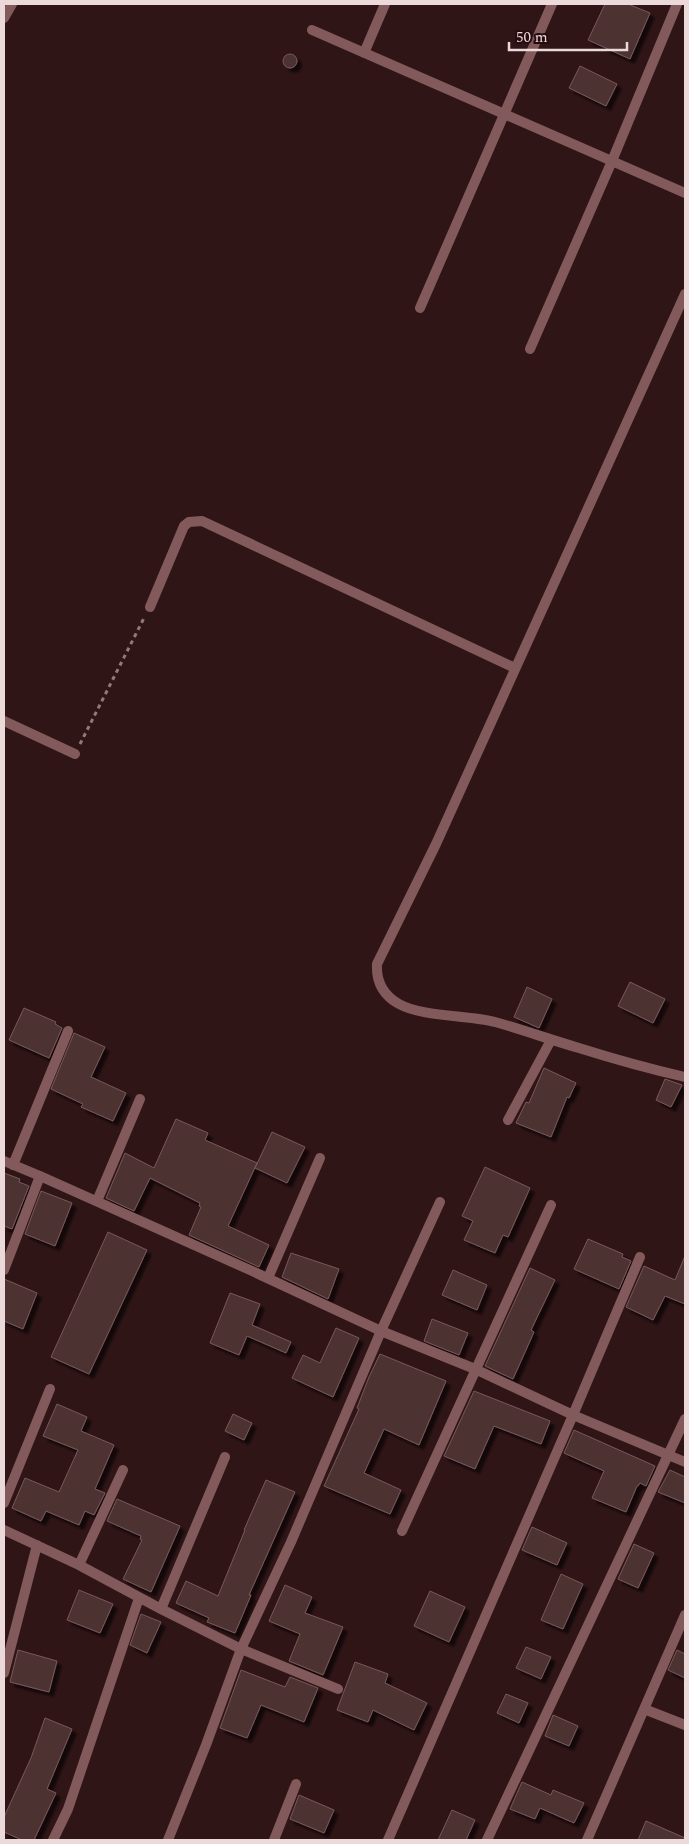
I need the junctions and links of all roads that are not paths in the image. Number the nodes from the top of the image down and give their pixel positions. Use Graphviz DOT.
graph roads {
  1 [pos="12,4"];
  2 [pos="385,4"];
  3 [pos="552,4"];
  4 [pos="678,4"];
  5 [pos="4,18"];
  6 [pos="312,30"];
  7 [pos="364,53"];
  8 [pos="504,114"];
  9 [pos="612,161"];
  10 [pos="685,193"];
  11 [pos="685,294"];
  12 [pos="420,308"];
  13 [pos="530,349"];
  14 [pos="150,607"];
  15 [pos="515,668"];
  16 [pos="4,722"];
  17 [pos="75,754"];
  18 [pos="68,1031"];
  19 [pos="551,1040"];
  20 [pos="685,1077"];
  21 [pos="140,1099"];
  22 [pos="508,1120"];
  23 [pos="320,1158"];
  24 [pos="9,1163"];
  25 [pos="40,1176"];
  26 [pos="97,1201"];
  27 [pos="440,1202"];
  28 [pos="551,1205"];
  29 [pos="640,1257"];
  30 [pos="4,1270"];
  31 [pos="268,1278"];
  32 [pos="381,1331"];
  33 [pos="475,1369"];
  34 [pos="50,1389"];
  35 [pos="573,1415"];
  36 [pos="685,1419"];
  37 [pos="669,1455"];
  38 [pos="225,1457"];
  39 [pos="685,1462"];
  40 [pos="122,1470"];
  41 [pos="4,1503"];
  42 [pos="4,1530"];
  43 [pos="402,1531"];
  44 [pos="37,1545"];
  45 [pos="80,1565"];
  46 [pos="139,1598"];
  47 [pos="161,1609"];
  48 [pos="685,1615"];
  49 [pos="242,1649"];
  50 [pos="4,1673"];
  51 [pos="338,1689"];
  52 [pos="644,1709"];
  53 [pos="685,1725"];
  54 [pos="296,1784"];
  55 [pos="591,1839"];
  56 [pos="54,1840"];
  57 [pos="168,1840"];
  58 [pos="274,1840"];
  59 [pos="388,1840"];
  60 [pos="487,1840"];
  1 -- 5 [label="street"];
  2 -- 7 [label="street"];
  3 -- 8 [label="street"];
  4 -- 9 [label="street"];
  6 -- 7 [label="street"];
  7 -- 8 [label="street"];
  8 -- 9 [label="street"];
  8 -- 12 [label="street"];
  9 -- 10 [label="street"];
  9 -- 13 [label="street"];
  11 -- 15 [label="street"];
  14 -- 15 [label="street"];
  15 -- 19 [label="street"];
  16 -- 17 [label="street"];
  18 -- 24 [label="street"];
  19 -- 20 [label="street"];
  19 -- 22 [label="street"];
  21 -- 26 [label="street"];
  23 -- 31 [label="street"];
  24 -- 25 [label="street"];
  25 -- 26 [label="street"];
  25 -- 30 [label="street"];
  26 -- 31 [label="street"];
  27 -- 32 [label="street"];
  28 -- 33 [label="street"];
  29 -- 35 [label="street"];
  31 -- 32 [label="street"];
  32 -- 33 [label="street"];
  32 -- 49 [label="street"];
  33 -- 35 [label="street"];
  33 -- 43 [label="street"];
  34 -- 41 [label="street"];
  35 -- 37 [label="street"];
  35 -- 59 [label="street"];
  36 -- 37 [label="street"];
  37 -- 39 [label="street"];
  37 -- 60 [label="street"];
  38 -- 47 [label="street"];
  40 -- 45 [label="street"];
  42 -- 44 [label="street"];
  44 -- 45 [label="street"];
  44 -- 50 [label="street"];
  45 -- 46 [label="street"];
  46 -- 47 [label="street"];
  46 -- 56 [label="street"];
  47 -- 49 [label="street"];
  48 -- 52 [label="street"];
  49 -- 51 [label="street"];
  49 -- 57 [label="street"];
  52 -- 53 [label="street"];
  52 -- 55 [label="street"];
  54 -- 58 [label="street"];
}
